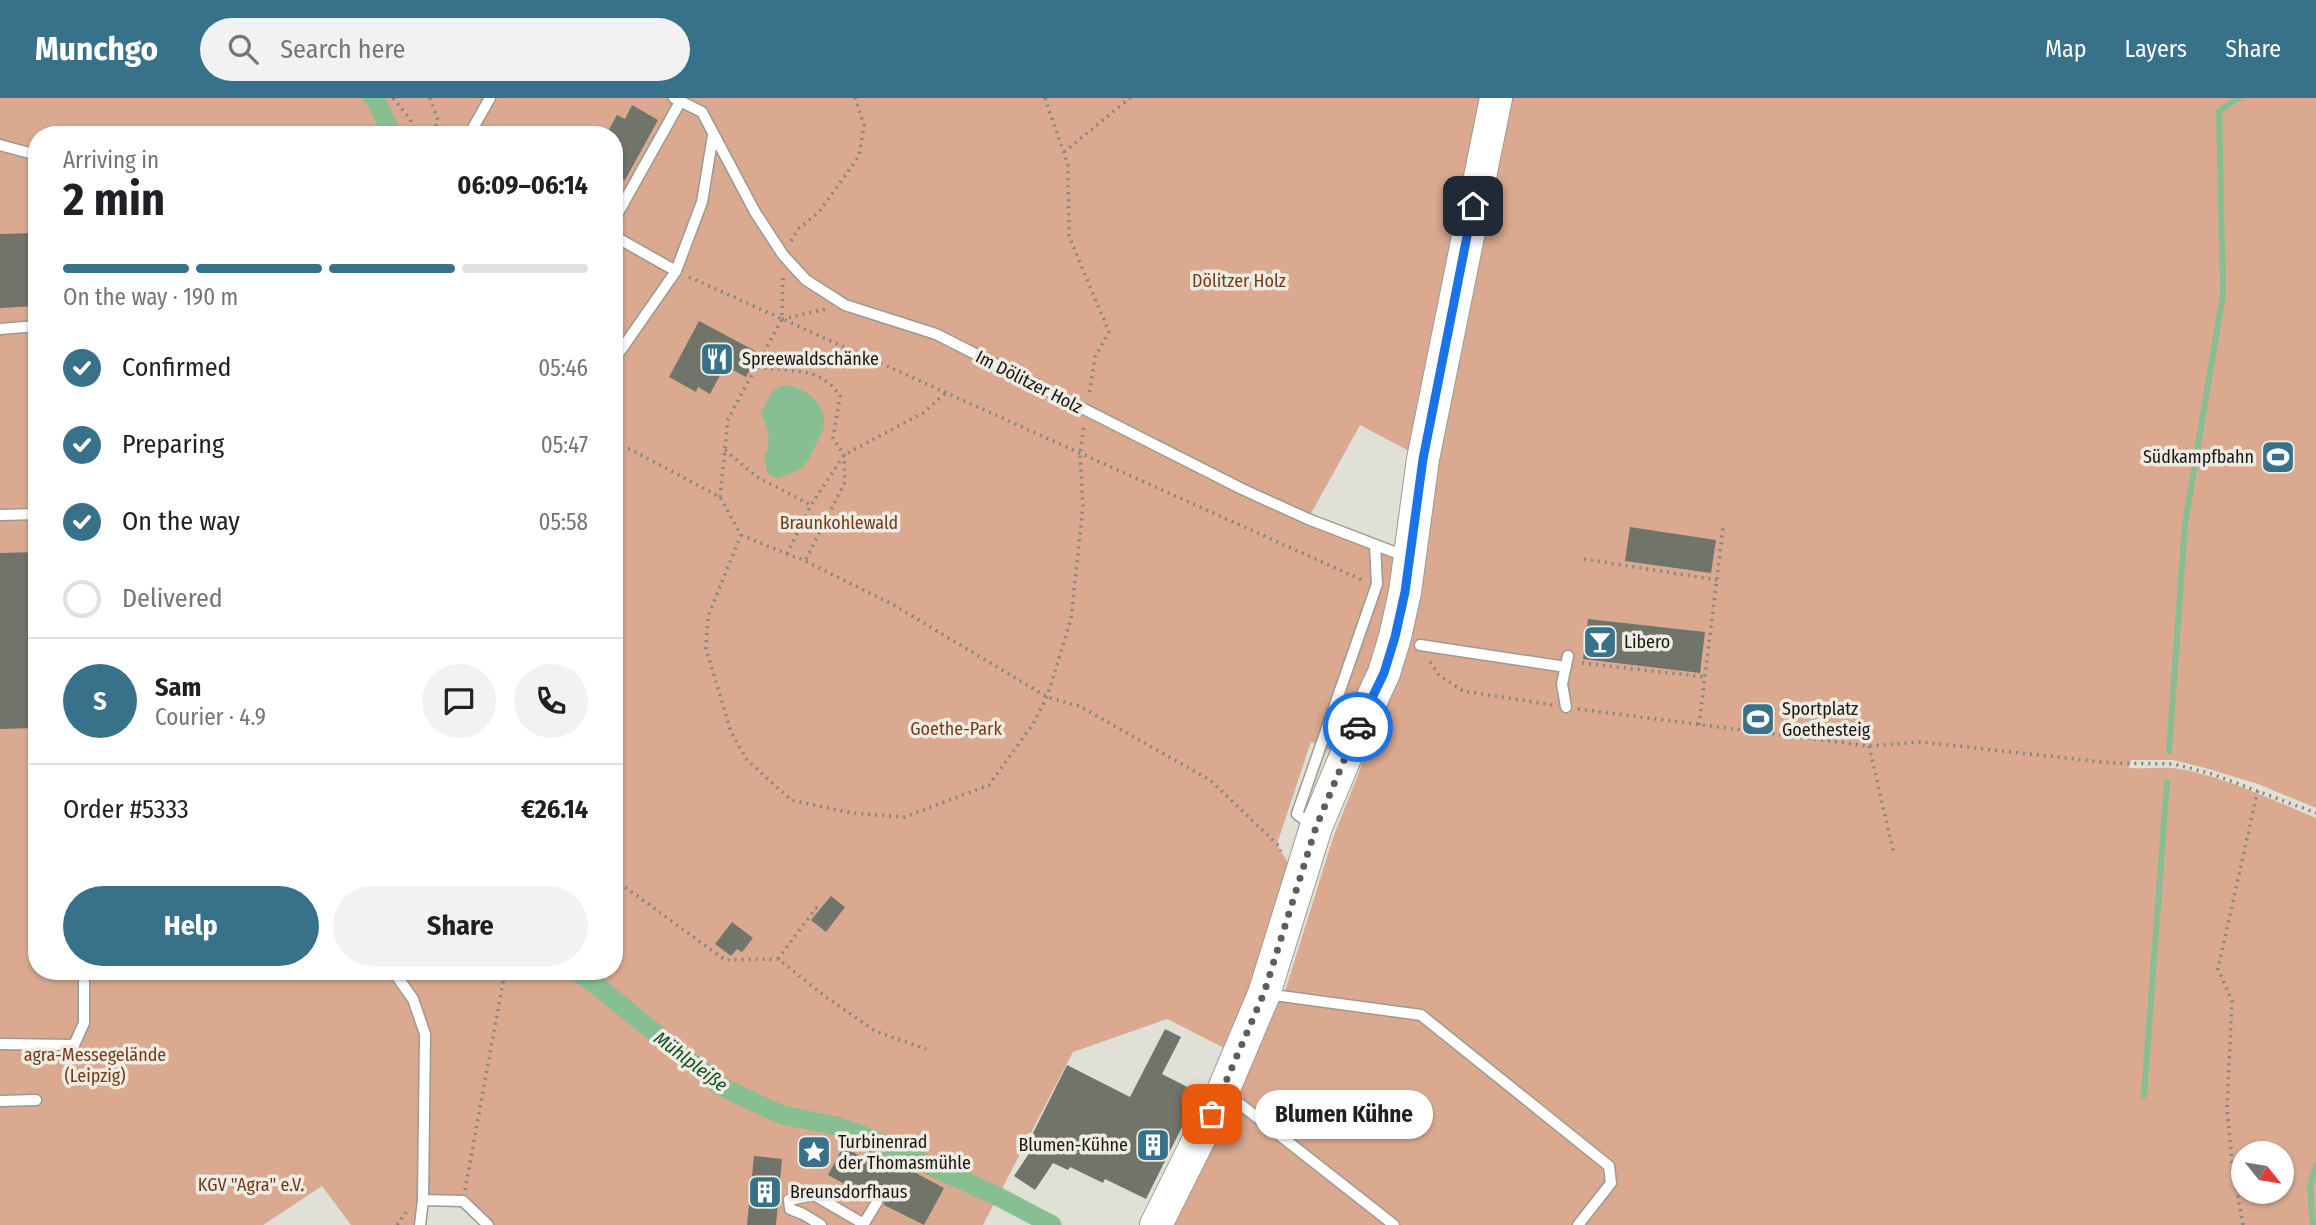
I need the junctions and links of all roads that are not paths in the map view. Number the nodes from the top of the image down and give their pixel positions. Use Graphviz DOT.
graph roads {
  1 [pos="490,98"];
  2 [pos="1496,98"];
  3 [pos="677,100"];
  4 [pos="474,126"];
  5 [pos="713,135"];
  6 [pos="0,145"];
  7 [pos="28,153"];
  8 [pos="623,203"];
  9 [pos="623,241"];
  10 [pos="676,271"];
  11 [pos="28,326"];
  12 [pos="0,328"];
  13 [pos="623,347"];
  14 [pos="28,514"];
  15 [pos="0,515"];
  16 [pos="1376,545"];
  17 [pos="1409,558"];
  18 [pos="1420,645"];
  19 [pos="1566,707"];
  20 [pos="1316,827"];
  21 [pos="84,980"];
  22 [pos="399,980"];
  23 [pos="1264,993"];
  24 [pos="0,1044"];
  25 [pos="1223,1091"];
  26 [pos="36,1100"];
  27 [pos="0,1101"];
  28 [pos="423,1200"];
  29 [pos="877,1202"];
  30 [pos="420,1225"];
  31 [pos="488,1225"];
  32 [pos="821,1225"];
  33 [pos="864,1225"];
  34 [pos="1156,1225"];
  35 [pos="1394,1225"];
  36 [pos="1578,1225"];
  1 -- 4 [label="lane"];
  2 -- 17 [label="main road"];
  3 -- 5 [label="lane, Im Dölitzer Holz"];
  3 -- 8 [label="lane, Im Dölitzer Holz"];
  5 -- 10 [label="lane"];
  5 -- 16 [label="lane, Im Dölitzer Holz"];
  6 -- 7 [label="lane"];
  9 -- 10 [label="lane"];
  10 -- 13 [label="lane"];
  11 -- 12 [label="lane"];
  14 -- 15 [label="lane"];
  16 -- 17 [label="lane, Im Dölitzer Holz"];
  16 -- 20 [label="lane"];
  17 -- 20 [label="main road"];
  18 -- 19 [label="lane"];
  20 -- 23 [label="main road"];
  21 -- 24 [label="lane"];
  22 -- 28 [label="lane"];
  23 -- 25 [label="main road"];
  23 -- 36 [label="lane"];
  25 -- 34 [label="main road"];
  25 -- 35 [label="lane"];
  26 -- 27 [label="lane"];
  28 -- 30 [label="lane"];
  28 -- 31 [label="lane"];
  29 -- 33 [label="lane"];
  32 -- 33 [label="lane"];
}
